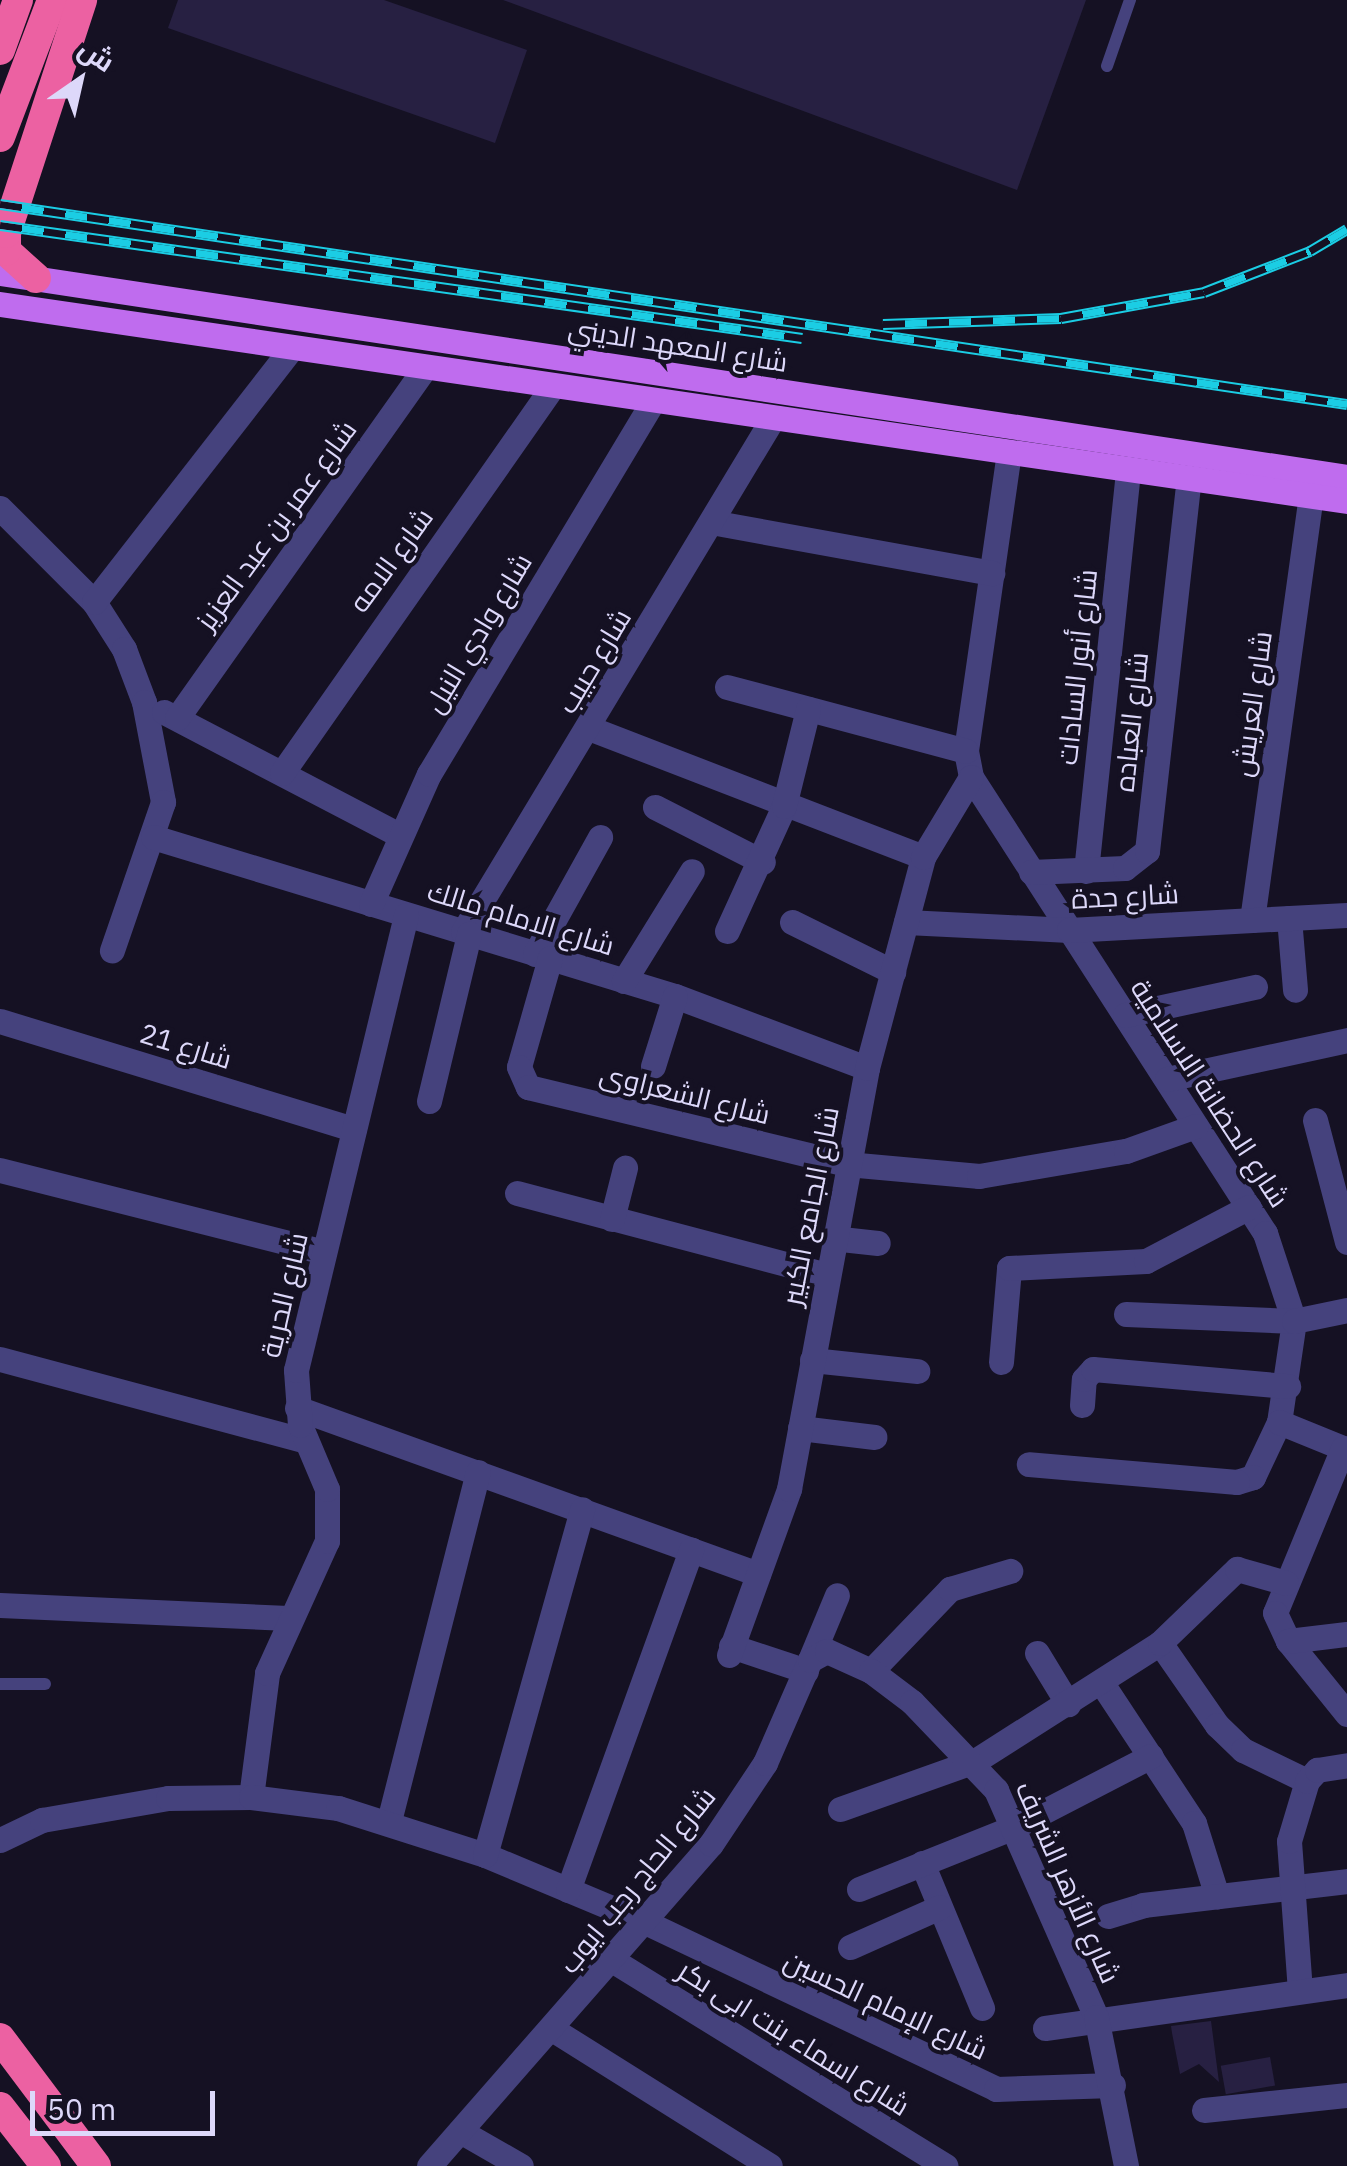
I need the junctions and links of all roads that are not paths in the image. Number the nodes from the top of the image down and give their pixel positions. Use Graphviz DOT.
graph roads {
  1 [pos="18,0"];
  2 [pos="52,0"];
  3 [pos="82,0"];
  4 [pos="1130,0"];
  5 [pos="2,44"];
  6 [pos="1107,66"];
  7 [pos="0,137"];
  8 [pos="0,274"];
  9 [pos="36,278"];
  10 [pos="0,304"];
  11 [pos="292,348"];
  12 [pos="426,368"];
  13 [pos="554,386"];
  14 [pos="653,401"];
  15 [pos="772,418"];
  16 [pos="1009,452"];
  17 [pos="1128,469"];
  18 [pos="1238,473"];
  19 [pos="1347,477"];
  20 [pos="1189,478"];
  21 [pos="1311,496"];
  22 [pos="1347,501"];
  23 [pos="0,508"];
  24 [pos="711,522"];
  25 [pos="992,573"];
  26 [pos="94,602"];
  27 [pos="727,686"];
  28 [pos="144,702"];
  29 [pos="808,709"];
  30 [pos="177,718"];
  31 [pos="589,728"];
  32 [pos="969,764"];
  33 [pos="282,773"];
  34 [pos="784,806"];
  35 [pos="656,807"];
  36 [pos="399,834"];
  37 [pos="153,837"];
  38 [pos="600,838"];
  39 [pos="923,857"];
  40 [pos="762,862"];
  41 [pos="692,871"];
  42 [pos="1086,871"];
  43 [pos="1032,872"];
  44 [pos="371,904"];
  45 [pos="406,915"];
  46 [pos="1347,915"];
  47 [pos="1289,918"];
  48 [pos="1252,920"];
  49 [pos="792,922"];
  50 [pos="906,922"];
  51 [pos="1069,930"];
  52 [pos="726,931"];
  53 [pos="466,933"];
  54 [pos="112,950"];
  55 [pos="542,956"];
  56 [pos="893,972"];
  57 [pos="624,981"];
  58 [pos="1254,986"];
  59 [pos="1295,990"];
  60 [pos="675,996"];
  61 [pos="1125,1015"];
  62 [pos="0,1022"];
  63 [pos="1347,1040"];
  64 [pos="654,1066"];
  65 [pos="868,1068"];
  66 [pos="1167,1079"];
  67 [pos="429,1102"];
  68 [pos="1314,1120"];
  69 [pos="1196,1126"];
  70 [pos="354,1128"];
  71 [pos="847,1164"];
  72 [pos="625,1168"];
  73 [pos="0,1170"];
  74 [pos="517,1193"];
  75 [pos="1248,1207"];
  76 [pos="612,1219"];
  77 [pos="832,1238"];
  78 [pos="878,1242"];
  79 [pos="1347,1242"];
  80 [pos="324,1252"];
  81 [pos="824,1274"];
  82 [pos="1347,1310"];
  83 [pos="1126,1314"];
  84 [pos="1294,1321"];
  85 [pos="0,1359"];
  86 [pos="812,1360"];
  87 [pos="1001,1362"];
  88 [pos="916,1371"];
  89 [pos="1288,1386"];
  90 [pos="1082,1405"];
  91 [pos="297,1408"];
  92 [pos="1279,1422"];
  93 [pos="800,1428"];
  94 [pos="874,1437"];
  95 [pos="306,1441"];
  96 [pos="1028,1464"];
  97 [pos="478,1472"];
  98 [pos="582,1509"];
  99 [pos="691,1550"];
  100 [pos="1010,1570"];
  101 [pos="758,1574"];
  102 [pos="1286,1583"];
  103 [pos="838,1595"];
  104 [pos="0,1604"];
  105 [pos="288,1618"];
  106 [pos="1347,1634"];
  107 [pos="1288,1641"];
  108 [pos="1160,1643"];
  109 [pos="1037,1653"];
  110 [pos="808,1666"];
  111 [pos="871,1671"];
  112 [pos="1101,1682"];
  113 [pos="0,1684"];
  114 [pos="45,1684"];
  115 [pos="1068,1704"];
  116 [pos="1347,1714"];
  117 [pos="1151,1756"];
  118 [pos="975,1761"];
  119 [pos="1347,1765"];
  120 [pos="1307,1781"];
  121 [pos="251,1797"];
  122 [pos="840,1809"];
  123 [pos="389,1822"];
  124 [pos="1014,1827"];
  125 [pos="0,1840"];
  126 [pos="485,1855"];
  127 [pos="922,1863"];
  128 [pos="1347,1881"];
  129 [pos="859,1888"];
  130 [pos="1289,1888"];
  131 [pos="568,1890"];
  132 [pos="1216,1896"];
  133 [pos="940,1907"];
  134 [pos="1108,1916"];
  135 [pos="646,1922"];
  136 [pos="850,1947"];
  137 [pos="612,1960"];
  138 [pos="1347,1985"];
  139 [pos="1300,1991"];
  140 [pos="982,2008"];
  141 [pos="1096,2017"];
  142 [pos="1045,2028"];
  143 [pos="552,2029"];
  144 [pos="0,2038"];
  145 [pos="1113,2085"];
  146 [pos="1347,2095"];
  147 [pos="0,2106"];
  148 [pos="1204,2110"];
  149 [pos="460,2131"];
  150 [pos="46,2166"];
  151 [pos="96,2166"];
  152 [pos="429,2166"];
  153 [pos="521,2166"];
  154 [pos="770,2166"];
  155 [pos="945,2166"];
  156 [pos="1126,2166"];
  1 -- 5 [label="highway"];
  2 -- 7 [label="highway"];
  3 -- 9 [label="highway"];
  4 -- 6 [label="lane"];
  8 -- 9 [label="main road, شارع المعهد الديني"];
  9 -- 18 [label="main road, شارع المعهد الديني"];
  10 -- 11 [label="main road, شارع المعهد الديني"];
  11 -- 12 [label="main road, شارع المعهد الديني"];
  11 -- 26 [label="street"];
  12 -- 13 [label="main road, شارع المعهد الديني"];
  12 -- 30 [label="street, شارع عمر بن عبد العزيز"];
  13 -- 14 [label="main road, شارع المعهد الديني"];
  13 -- 33 [label="street, شارع الامه"];
  14 -- 15 [label="main road, شارع المعهد الديني"];
  14 -- 36 [label="street, شارع وادي النيل"];
  15 -- 16 [label="main road, شارع المعهد الديني"];
  15 -- 24 [label="street, شارع حبيب"];
  16 -- 17 [label="main road, شارع المعهد الديني"];
  16 -- 25 [label="street, شارع الجامع الكبير"];
  17 -- 20 [label="main road, شارع المعهد الديني"];
  17 -- 42 [label="street, شارع أنور السادات"];
  18 -- 19 [label="main road, شارع المعهد الديني"];
  18 -- 20 [label="main road, شارع المعهد الديني"];
  18 -- 21 [label="main road, شارع المعهد الديني"];
  20 -- 42 [label="street, شارع العباده"];
  21 -- 22 [label="main road, شارع المعهد الديني"];
  21 -- 48 [label="street, شارع العريش"];
  23 -- 26 [label="street"];
  24 -- 25 [label="street"];
  24 -- 31 [label="street, شارع حبيب"];
  25 -- 32 [label="street, شارع الجامع الكبير"];
  26 -- 28 [label="street"];
  27 -- 29 [label="street"];
  28 -- 30 [label="street"];
  28 -- 37 [label="street"];
  29 -- 32 [label="street"];
  29 -- 34 [label="street"];
  30 -- 33 [label="street"];
  31 -- 34 [label="street"];
  31 -- 53 [label="street, شارع حبيب"];
  32 -- 39 [label="street, شارع الجامع الكبير"];
  32 -- 43 [label="street, شارع الحضانة الاسلامية"];
  33 -- 36 [label="street"];
  34 -- 39 [label="street"];
  34 -- 40 [label="street"];
  35 -- 40 [label="street"];
  36 -- 44 [label="street, شارع وادي النيل"];
  37 -- 44 [label="street, شارع الامام مالك"];
  37 -- 54 [label="street"];
  38 -- 55 [label="street"];
  39 -- 50 [label="street, شارع الجامع الكبير"];
  40 -- 52 [label="street"];
  41 -- 57 [label="street"];
  42 -- 43 [label="street, شارع العباده"];
  43 -- 51 [label="street, شارع الحضانة الاسلامية"];
  44 -- 45 [label="street, شارع الامام مالك"];
  45 -- 53 [label="street, شارع الامام مالك"];
  45 -- 70 [label="street, شارع الحرية"];
  46 -- 47 [label="street, شارع جدة"];
  47 -- 48 [label="street, شارع جدة"];
  47 -- 59 [label="street"];
  48 -- 51 [label="street, شارع جدة"];
  49 -- 56 [label="street"];
  50 -- 51 [label="street, شارع جدة"];
  50 -- 56 [label="street, شارع الجامع الكبير"];
  51 -- 61 [label="street, شارع الحضانة الاسلامية"];
  53 -- 55 [label="street, شارع الامام مالك"];
  53 -- 67 [label="street, شارع حبيب"];
  55 -- 57 [label="street, شارع الامام مالك"];
  55 -- 71 [label="street, شارع الشعراوى"];
  56 -- 65 [label="street, شارع الجامع الكبير"];
  57 -- 60 [label="street, شارع الامام مالك"];
  58 -- 61 [label="street"];
  60 -- 64 [label="street"];
  60 -- 65 [label="street, شارع الامام مالك"];
  61 -- 66 [label="street, شارع الحضانة الاسلامية"];
  62 -- 70 [label="street, شارع 21"];
  63 -- 66 [label="street"];
  65 -- 71 [label="street, شارع الجامع الكبير"];
  66 -- 69 [label="street, شارع الحضانة الاسلامية"];
  68 -- 79 [label="street"];
  69 -- 71 [label="street, شارع الشعراوى"];
  69 -- 75 [label="street, شارع الحضانة الاسلامية"];
  70 -- 80 [label="street, شارع الحرية"];
  71 -- 77 [label="street, شارع الجامع الكبير"];
  72 -- 76 [label="street"];
  73 -- 80 [label="street"];
  74 -- 76 [label="street"];
  75 -- 84 [label="street, شارع الحضانة الاسلامية"];
  75 -- 87 [label="street"];
  76 -- 81 [label="street"];
  77 -- 78 [label="street"];
  77 -- 81 [label="street, شارع الجامع الكبير"];
  80 -- 91 [label="street, شارع الحرية"];
  81 -- 86 [label="street, شارع الجامع الكبير"];
  82 -- 84 [label="street"];
  83 -- 84 [label="street"];
  84 -- 89 [label="street, شارع الحضانة الاسلامية"];
  85 -- 95 [label="street"];
  86 -- 88 [label="street"];
  86 -- 93 [label="street, شارع الجامع الكبير"];
  89 -- 90 [label="street"];
  89 -- 92 [label="street, شارع الحضانة الاسلامية"];
  91 -- 95 [label="street, شارع الحرية"];
  91 -- 97 [label="street"];
  92 -- 96 [label="street, شارع الحضانة الاسلامية"];
  92 -- 102 [label="street"];
  93 -- 94 [label="street"];
  93 -- 101 [label="street, شارع الجامع الكبير"];
  95 -- 105 [label="street, شارع الحرية"];
  97 -- 98 [label="street"];
  97 -- 123 [label="street"];
  98 -- 99 [label="street"];
  98 -- 126 [label="street"];
  99 -- 101 [label="street"];
  99 -- 131 [label="street"];
  100 -- 111 [label="street"];
  101 -- 110 [label="street, شارع الجامع الكبير"];
  102 -- 107 [label="street"];
  102 -- 108 [label="street"];
  103 -- 110 [label="street, شارع الحاج رجب ايوب"];
  104 -- 105 [label="street"];
  105 -- 121 [label="street, شارع الحرية"];
  106 -- 107 [label="street"];
  107 -- 116 [label="street"];
  108 -- 112 [label="street"];
  108 -- 120 [label="street"];
  109 -- 115 [label="street"];
  110 -- 111 [label="street"];
  110 -- 135 [label="street, شارع الحاج رجب ايوب"];
  111 -- 118 [label="street, شارع الأزهر الشريف"];
  112 -- 115 [label="street"];
  112 -- 117 [label="street"];
  113 -- 114 [label="lane"];
  115 -- 118 [label="street"];
  117 -- 124 [label="street"];
  117 -- 132 [label="street"];
  118 -- 122 [label="street"];
  118 -- 124 [label="street, شارع الأزهر الشريف"];
  119 -- 120 [label="street"];
  120 -- 130 [label="street"];
  121 -- 123 [label="street, شارع الإمام الحسين"];
  121 -- 125 [label="street, شارع الإمام الحسين"];
  123 -- 126 [label="street, شارع الإمام الحسين"];
  124 -- 127 [label="street"];
  124 -- 141 [label="street, شارع الأزهر الشريف"];
  126 -- 131 [label="street, شارع الإمام الحسين"];
  127 -- 129 [label="street"];
  127 -- 133 [label="street"];
  128 -- 130 [label="street"];
  130 -- 132 [label="street"];
  130 -- 139 [label="street"];
  131 -- 135 [label="street, شارع الإمام الحسين"];
  132 -- 134 [label="street"];
  133 -- 136 [label="street"];
  133 -- 140 [label="street"];
  135 -- 137 [label="street, شارع الحاج رجب ايوب"];
  135 -- 145 [label="street, شارع الإمام الحسين"];
  137 -- 143 [label="street, شارع الحاج رجب ايوب"];
  137 -- 155 [label="street, شارع اسماء بنت ابى بكر"];
  138 -- 139 [label="street"];
  139 -- 141 [label="street"];
  141 -- 142 [label="street"];
  141 -- 145 [label="street, شارع الأزهر الشريف"];
  143 -- 149 [label="street, شارع الحاج رجب ايوب"];
  143 -- 154 [label="street"];
  144 -- 151 [label="highway"];
  145 -- 156 [label="street, شارع الأزهر الشريف"];
  146 -- 148 [label="street"];
  147 -- 150 [label="highway"];
  149 -- 152 [label="street, شارع الحاج رجب ايوب"];
  149 -- 153 [label="street"];
}
